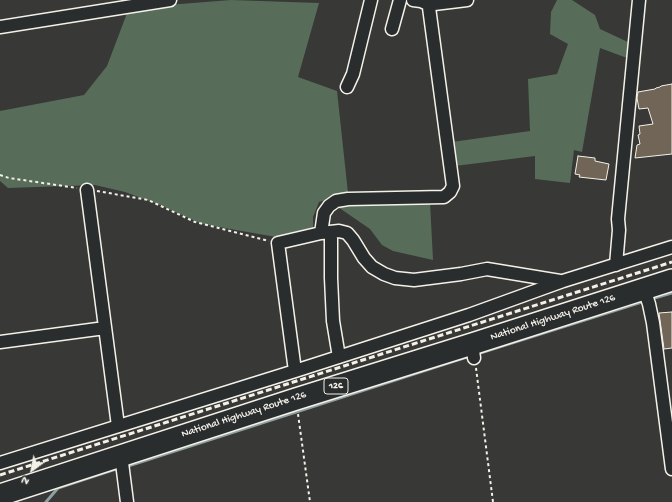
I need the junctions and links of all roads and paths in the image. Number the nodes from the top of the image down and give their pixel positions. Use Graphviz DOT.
graph roads {
  1 [pos="170,0"];
  2 [pos="371,0"];
  3 [pos="400,0"];
  4 [pos="413,0"];
  5 [pos="467,0"];
  6 [pos="639,0"];
  7 [pos="428,2"];
  8 [pos="0,27"];
  9 [pos="392,29"];
  10 [pos="347,86"];
  11 [pos="0,175"];
  12 [pos="87,190"];
  13 [pos="326,232"];
  14 [pos="278,243"];
  15 [pos="672,247"];
  16 [pos="616,265"];
  17 [pos="672,280"];
  18 [pos="563,281"];
  19 [pos="647,297"];
  20 [pos="105,328"];
  21 [pos="0,342"];
  22 [pos="473,352"];
  23 [pos="339,356"];
  24 [pos="295,371"];
  25 [pos="299,418"];
  26 [pos="118,426"];
  27 [pos="0,464"];
  28 [pos="122,464"];
  29 [pos="672,469"];
  30 [pos="0,494"];
  31 [pos="127,502"];
  32 [pos="310,502"];
  33 [pos="493,502"];
  1 -- 8 [label="street"];
  2 -- 10 [label="street"];
  3 -- 9 [label="street"];
  4 -- 7 [label="street"];
  5 -- 7 [label="street"];
  6 -- 16 [label="street"];
  7 -- 13 [label="street"];
  11 -- 12 [label="path"];
  12 -- 14 [label="path"];
  12 -- 20 [label="street"];
  13 -- 14 [label="street"];
  13 -- 18 [label="street"];
  13 -- 23 [label="street"];
  14 -- 24 [label="street"];
  15 -- 16 [label="street"];
  16 -- 18 [label="street"];
  17 -- 19 [label="highway, National Highway Route 126 / 126"];
  18 -- 23 [label="street"];
  19 -- 22 [label="highway, National Highway Route 126 / 126"];
  19 -- 29 [label="street"];
  20 -- 21 [label="street"];
  20 -- 26 [label="street"];
  22 -- 28 [label="highway, National Highway Route 126 / 126"];
  22 -- 33 [label="path"];
  23 -- 24 [label="street"];
  24 -- 26 [label="street"];
  25 -- 32 [label="path"];
  26 -- 27 [label="street"];
  28 -- 30 [label="highway, National Highway Route 126 / 126"];
  28 -- 31 [label="street"];
}
